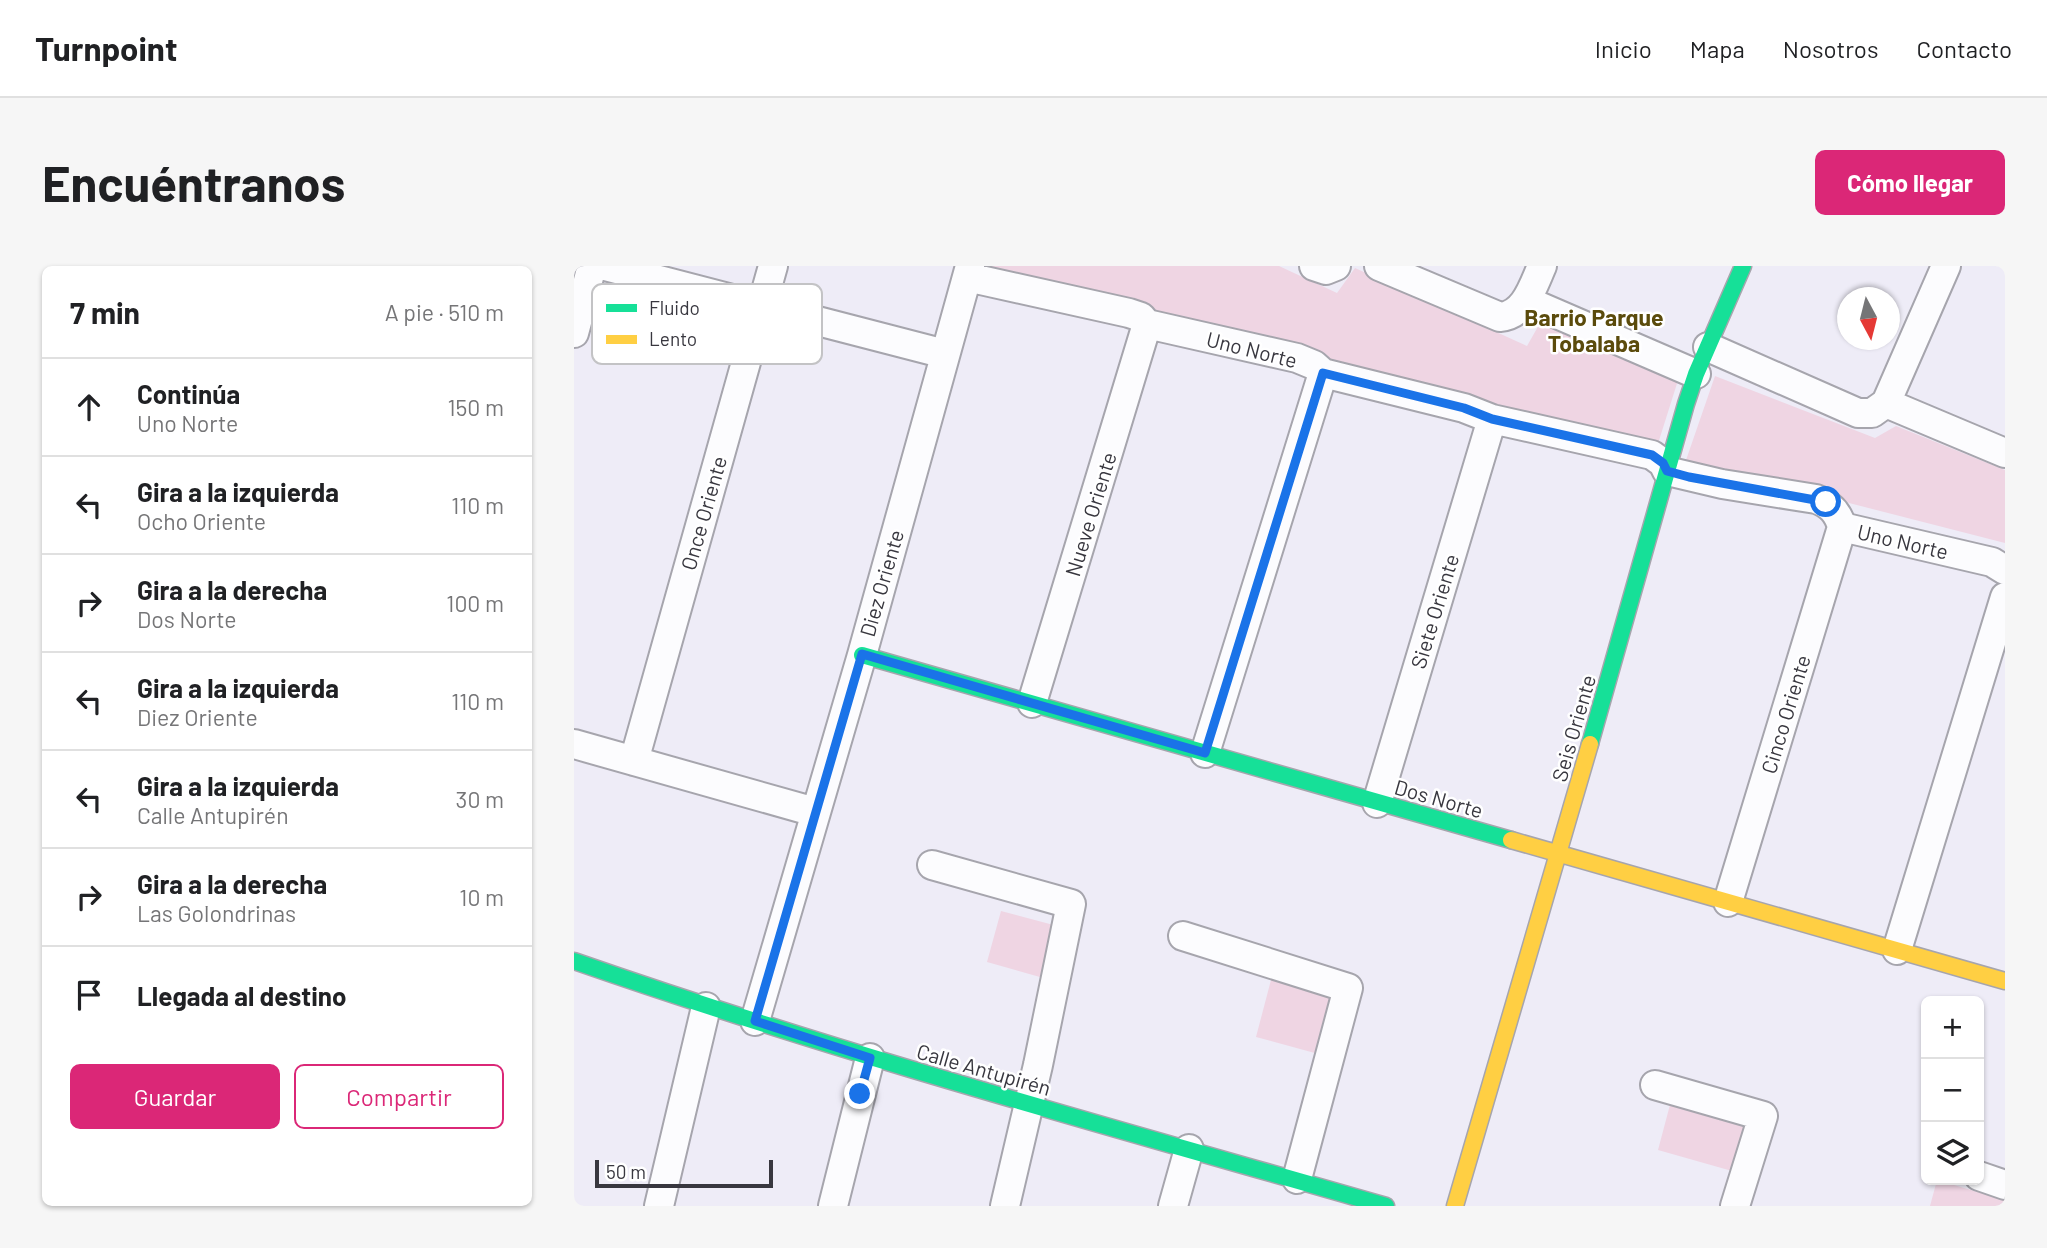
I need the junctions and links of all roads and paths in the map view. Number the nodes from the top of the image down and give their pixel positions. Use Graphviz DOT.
graph roads {
  1 [pos="592,266"];
  2 [pos="605,266"];
  3 [pos="773,266"];
  4 [pos="1314,266"];
  5 [pos="1336,266"];
  6 [pos="1378,266"];
  7 [pos="1542,266"];
  8 [pos="1743,266"];
  9 [pos="1947,266"];
  10 [pos="969,272"];
  11 [pos="673,284"];
  12 [pos="768,284"];
  13 [pos="1527,301"];
  14 [pos="822,323"];
  15 [pos="1147,324"];
  16 [pos="574,332"];
  17 [pos="1708,347"];
  18 [pos="945,354"];
  19 [pos="745,364"];
  20 [pos="1323,373"];
  21 [pos="1696,374"];
  22 [pos="1886,403"];
  23 [pos="1492,419"];
  24 [pos="2005,453"];
  25 [pos="1667,471"];
  26 [pos="1842,527"];
  27 [pos="2005,570"];
  28 [pos="2005,597"];
  29 [pos="862,654"];
  30 [pos="1032,703"];
  31 [pos="574,744"];
  32 [pos="1205,753"];
  33 [pos="634,761"];
  34 [pos="1377,803"];
  35 [pos="816,812"];
  36 [pos="1559,855"];
  37 [pos="932,865"];
  38 [pos="1728,902"];
  39 [pos="1184,936"];
  40 [pos="1897,950"];
  41 [pos="574,961"];
  42 [pos="2005,981"];
  43 [pos="706,1007"];
  44 [pos="755,1021"];
  45 [pos="870,1058"];
  46 [pos="1655,1085"];
  47 [pos="1029,1104"];
  48 [pos="1189,1149"];
  49 [pos="1984,1178"];
  50 [pos="1297,1179"];
  51 [pos="2005,1185"];
  52 [pos="1350,1201"];
  53 [pos="659,1206"];
  54 [pos="833,1206"];
  55 [pos="1005,1206"];
  56 [pos="1173,1206"];
  57 [pos="1386,1206"];
  58 [pos="1455,1206"];
  59 [pos="1735,1206"];
  1 -- 16 [label="street"];
  2 -- 11 [label="street"];
  3 -- 12 [label="street, Once Oriente"];
  4 -- 5 [label="street"];
  6 -- 13 [label="street"];
  7 -- 13 [label="street"];
  8 -- 17 [label="street, Seis Oriente"];
  9 -- 22 [label="street"];
  10 -- 15 [label="street, Uno Norte"];
  10 -- 18 [label="street, Diez Oriente"];
  13 -- 21 [label="street"];
  14 -- 18 [label="street"];
  15 -- 20 [label="street, Uno Norte"];
  15 -- 30 [label="street, Nueve Oriente"];
  17 -- 21 [label="street, Seis Oriente"];
  17 -- 22 [label="street"];
  18 -- 29 [label="street, Diez Oriente"];
  19 -- 33 [label="street, Once Oriente"];
  20 -- 23 [label="street, Uno Norte"];
  20 -- 32 [label="street"];
  21 -- 25 [label="street, Seis Oriente"];
  22 -- 24 [label="street"];
  23 -- 25 [label="street, Uno Norte"];
  23 -- 34 [label="street, Siete Oriente"];
  25 -- 26 [label="street, Uno Norte"];
  25 -- 36 [label="street, Seis Oriente"];
  26 -- 27 [label="street, Uno Norte"];
  26 -- 38 [label="street, Cinco Oriente"];
  28 -- 40 [label="street"];
  29 -- 30 [label="street, Dos Norte"];
  29 -- 35 [label="street, Diez Oriente"];
  30 -- 32 [label="street, Dos Norte"];
  31 -- 33 [label="street"];
  32 -- 34 [label="street, Dos Norte"];
  33 -- 35 [label="street"];
  34 -- 36 [label="street, Dos Norte"];
  35 -- 44 [label="street, Diez Oriente"];
  36 -- 38 [label="street, Dos Norte"];
  36 -- 58 [label="street, Seis Oriente"];
  37 -- 47 [label="street"];
  38 -- 40 [label="street, Dos Norte"];
  39 -- 50 [label="street"];
  40 -- 42 [label="street, Dos Norte"];
  41 -- 43 [label="street, Calle Antupirén"];
  43 -- 44 [label="street, Calle Antupirén"];
  43 -- 53 [label="street"];
  44 -- 45 [label="street, Calle Antupirén"];
  45 -- 47 [label="street, Calle Antupirén"];
  45 -- 54 [label="street"];
  46 -- 59 [label="street"];
  47 -- 48 [label="street, Calle Antupirén"];
  47 -- 55 [label="street"];
  48 -- 50 [label="street, Calle Antupirén"];
  48 -- 56 [label="street"];
  49 -- 51 [label="street"];
  50 -- 52 [label="street, Calle Antupirén"];
  52 -- 57 [label="street, Calle Antupirén"];
}
